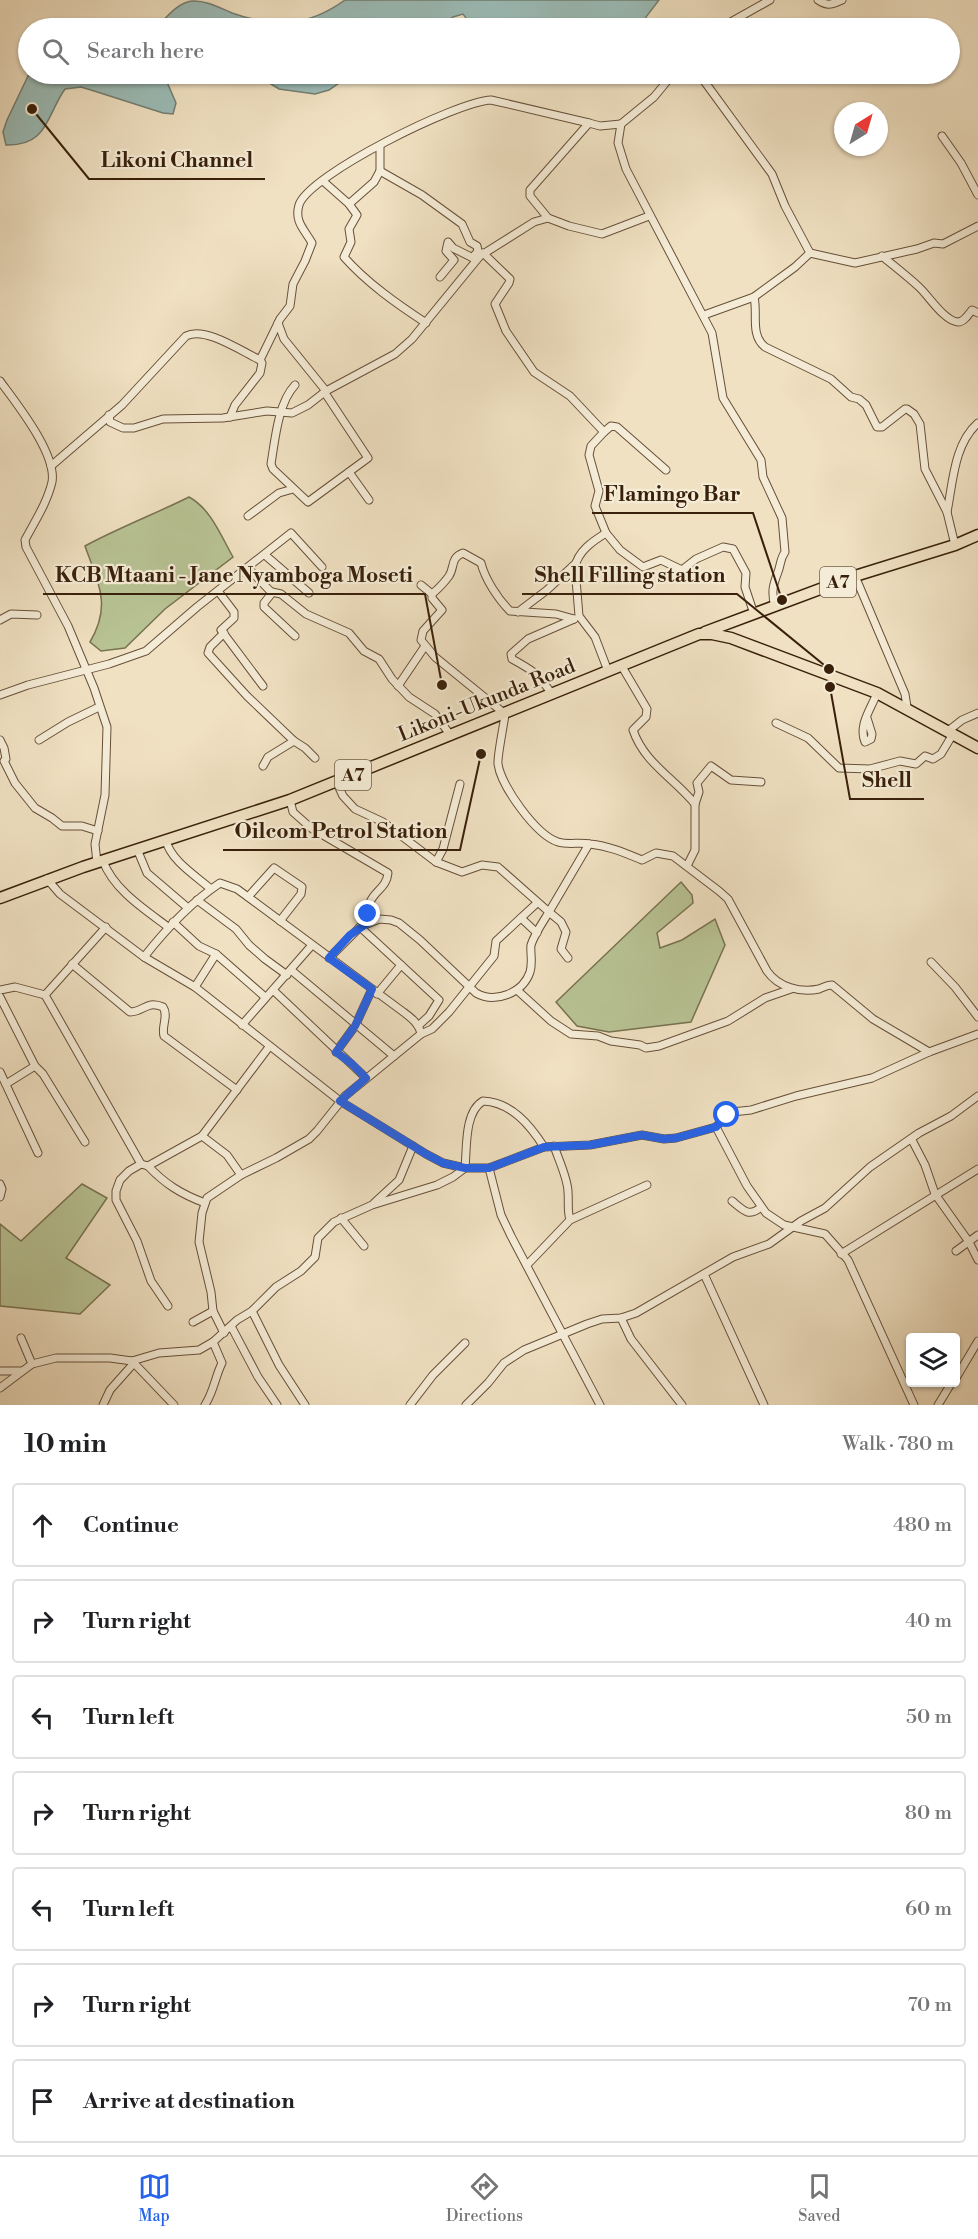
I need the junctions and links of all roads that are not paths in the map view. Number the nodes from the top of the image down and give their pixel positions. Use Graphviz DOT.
graph roads {
  1 [pos="770,0"];
  2 [pos="818,0"];
  3 [pos="842,0"];
  4 [pos="738,18"];
  5 [pos="665,84"];
  6 [pos="706,84"];
  7 [pos="589,123"];
  8 [pos="621,124"];
  9 [pos="942,136"];
  10 [pos="380,146"];
  11 [pos="380,171"];
  12 [pos="323,181"];
  13 [pos="978,195"];
  14 [pos="349,204"];
  15 [pos="649,216"];
  16 [pos="548,218"];
  17 [pos="978,226"];
  18 [pos="483,253"];
  19 [pos="810,253"];
  20 [pos="882,256"];
  21 [pos="474,259"];
  22 [pos="440,277"];
  23 [pos="754,297"];
  24 [pos="978,313"];
  25 [pos="704,315"];
  26 [pos="278,323"];
  27 [pos="426,323"];
  28 [pos="274,335"];
  29 [pos="284,339"];
  30 [pos="260,360"];
  31 [pos="0,381"];
  32 [pos="295,385"];
  33 [pos="325,392"];
  34 [pos="281,412"];
  35 [pos="109,415"];
  36 [pos="230,417"];
  37 [pos="978,423"];
  38 [pos="604,432"];
  39 [pos="51,466"];
  40 [pos="666,470"];
  41 [pos="349,472"];
  42 [pos="293,489"];
  43 [pos="369,500"];
  44 [pos="947,512"];
  45 [pos="248,516"];
  46 [pos="606,533"];
  47 [pos="978,535"];
  48 [pos="955,545"];
  49 [pos="265,555"];
  50 [pos="576,562"];
  51 [pos="321,567"];
  52 [pos="248,568"];
  53 [pos="855,576"];
  54 [pos="421,585"];
  55 [pos="218,591"];
  56 [pos="272,592"];
  57 [pos="309,593"];
  58 [pos="432,594"];
  59 [pos="775,607"];
  60 [pos="518,612"];
  61 [pos="754,614"];
  62 [pos="37,615"];
  63 [pos="577,617"];
  64 [pos="0,620"];
  65 [pos="733,621"];
  66 [pos="224,633"];
  67 [pos="699,634"];
  68 [pos="295,636"];
  69 [pos="736,640"];
  70 [pos="425,646"];
  71 [pos="621,665"];
  72 [pos="85,670"];
  73 [pos="608,670"];
  74 [pos="263,686"];
  75 [pos="398,686"];
  76 [pos="877,693"];
  77 [pos="552,694"];
  78 [pos="0,695"];
  79 [pos="99,707"];
  80 [pos="907,707"];
  81 [pos="978,713"];
  82 [pos="505,714"];
  83 [pos="867,718"];
  84 [pos="777,723"];
  85 [pos="951,733"];
  86 [pos="451,736"];
  87 [pos="0,740"];
  88 [pos="39,740"];
  89 [pos="294,741"];
  90 [pos="978,748"];
  91 [pos="315,758"];
  92 [pos="263,766"];
  93 [pos="336,781"];
  94 [pos="761,782"];
  95 [pos="460,784"];
  96 [pos="290,800"];
  97 [pos="695,804"];
  98 [pos="98,831"];
  99 [pos="166,840"];
  100 [pos="590,844"];
  101 [pos="137,849"];
  102 [pos="100,862"];
  103 [pos="436,862"];
  104 [pos="687,866"];
  105 [pos="47,879"];
  106 [pos="210,889"];
  107 [pos="248,897"];
  108 [pos="0,898"];
  109 [pos="197,900"];
  110 [pos="537,903"];
  111 [pos="188,908"];
  112 [pos="549,912"];
  113 [pos="520,918"];
  114 [pos="280,921"];
  115 [pos="369,922"];
  116 [pos="170,924"];
  117 [pos="106,927"];
  118 [pos="360,927"];
  119 [pos="537,933"];
  120 [pos="312,945"];
  121 [pos="216,954"];
  122 [pos="144,957"];
  123 [pos="329,958"];
  124 [pos="568,958"];
  125 [pos="931,962"];
  126 [pos="72,964"];
  127 [pos="401,965"];
  128 [pos="289,972"];
  129 [pos="0,982"];
  130 [pos="195,987"];
  131 [pos="469,987"];
  132 [pos="791,989"];
  133 [pos="273,990"];
  134 [pos="517,990"];
  135 [pos="1,992"];
  136 [pos="375,992"];
  137 [pos="45,995"];
  138 [pos="265,997"];
  139 [pos="978,1017"];
  140 [pos="242,1025"];
  141 [pos="355,1026"];
  142 [pos="418,1026"];
  143 [pos="421,1034"];
  144 [pos="978,1034"];
  145 [pos="269,1047"];
  146 [pos="336,1052"];
  147 [pos="929,1052"];
  148 [pos="394,1056"];
  149 [pos="36,1066"];
  150 [pos="0,1072"];
  151 [pos="366,1078"];
  152 [pos="6,1084"];
  153 [pos="237,1090"];
  154 [pos="978,1096"];
  155 [pos="340,1101"];
  156 [pos="716,1127"];
  157 [pos="202,1136"];
  158 [pos="912,1140"];
  159 [pos="85,1142"];
  160 [pos="413,1146"];
  161 [pos="554,1146"];
  162 [pos="544,1147"];
  163 [pos="38,1153"];
  164 [pos="144,1165"];
  165 [pos="465,1168"];
  166 [pos="489,1168"];
  167 [pos="978,1169"];
  168 [pos="241,1175"];
  169 [pos="0,1184"];
  170 [pos="647,1185"];
  171 [pos="935,1194"];
  172 [pos="0,1197"];
  173 [pos="732,1201"];
  174 [pos="205,1203"];
  175 [pos="372,1205"];
  176 [pos="761,1207"];
  177 [pos="341,1218"];
  178 [pos="570,1220"];
  179 [pos="794,1226"];
  180 [pos="978,1235"];
  181 [pos="969,1242"];
  182 [pos="364,1246"];
  183 [pos="956,1251"];
  184 [pos="841,1254"];
  185 [pos="978,1260"];
  186 [pos="527,1264"];
  187 [pos="704,1274"];
  188 [pos="168,1306"];
  189 [pos="213,1311"];
  190 [pos="252,1311"];
  191 [pos="621,1318"];
  192 [pos="193,1322"];
  193 [pos="231,1326"];
  194 [pos="224,1333"];
  195 [pos="562,1333"];
  196 [pos="21,1338"];
  197 [pos="978,1341"];
  198 [pos="213,1342"];
  199 [pos="465,1343"];
  200 [pos="133,1362"];
  201 [pos="32,1364"];
  202 [pos="0,1371"];
  203 [pos="21,1371"];
  204 [pos="960,1371"];
  205 [pos="949,1387"];
  206 [pos="0,1388"];
  207 [pos="103,1405"];
  208 [pos="174,1405"];
  209 [pos="205,1405"];
  210 [pos="277,1405"];
  211 [pos="304,1405"];
  212 [pos="410,1405"];
  213 [pos="466,1405"];
  214 [pos="600,1405"];
  215 [pos="682,1405"];
  216 [pos="764,1405"];
  217 [pos="914,1405"];
  218 [pos="938,1405"];
  1 -- 4 [label="street"];
  2 -- 3 [label="street"];
  5 -- 8 [label="street"];
  6 -- 19 [label="street"];
  7 -- 8 [label="street"];
  7 -- 10 [label="street"];
  7 -- 16 [label="street"];
  8 -- 15 [label="street"];
  9 -- 13 [label="street"];
  10 -- 11 [label="street"];
  10 -- 12 [label="street"];
  11 -- 14 [label="street"];
  11 -- 21 [label="street"];
  12 -- 14 [label="street"];
  12 -- 26 [label="street"];
  14 -- 27 [label="street"];
  15 -- 16 [label="street"];
  15 -- 25 [label="street"];
  16 -- 18 [label="street"];
  17 -- 20 [label="street"];
  18 -- 21 [label="street"];
  18 -- 38 [label="street"];
  19 -- 20 [label="street"];
  19 -- 23 [label="street"];
  20 -- 24 [label="street"];
  21 -- 22 [label="street"];
  21 -- 27 [label="street"];
  23 -- 25 [label="street"];
  23 -- 44 [label="street"];
  25 -- 59 [label="street"];
  26 -- 28 [label="street"];
  26 -- 29 [label="street"];
  27 -- 33 [label="street"];
  28 -- 29 [label="street"];
  28 -- 30 [label="street"];
  29 -- 33 [label="street"];
  30 -- 35 [label="street"];
  30 -- 36 [label="street"];
  31 -- 39 [label="street"];
  32 -- 34 [label="street"];
  33 -- 34 [label="street"];
  33 -- 41 [label="street"];
  34 -- 36 [label="street"];
  34 -- 42 [label="street"];
  35 -- 36 [label="street"];
  35 -- 39 [label="street"];
  37 -- 44 [label="street"];
  38 -- 40 [label="street"];
  38 -- 46 [label="street"];
  39 -- 72 [label="street"];
  41 -- 42 [label="street"];
  41 -- 43 [label="street"];
  42 -- 45 [label="street"];
  44 -- 48 [label="street"];
  46 -- 50 [label="street"];
  46 -- 61 [label="street"];
  47 -- 48 [label="highway, A7"];
  48 -- 53 [label="highway, A7"];
  49 -- 51 [label="street"];
  49 -- 52 [label="street"];
  49 -- 57 [label="street"];
  50 -- 60 [label="street"];
  50 -- 63 [label="street"];
  52 -- 55 [label="street"];
  52 -- 56 [label="street"];
  53 -- 59 [label="highway, A7"];
  53 -- 80 [label="street"];
  54 -- 58 [label="street"];
  55 -- 66 [label="street"];
  55 -- 72 [label="street"];
  56 -- 68 [label="street"];
  56 -- 75 [label="street"];
  58 -- 60 [label="street"];
  58 -- 70 [label="street"];
  59 -- 61 [label="highway, A7"];
  60 -- 63 [label="street"];
  61 -- 65 [label="highway, A7"];
  62 -- 64 [label="street"];
  63 -- 73 [label="street"];
  63 -- 77 [label="street"];
  65 -- 67 [label="highway, A7"];
  65 -- 69 [label="highway"];
  66 -- 74 [label="street"];
  66 -- 89 [label="street"];
  67 -- 69 [label="highway, Likoni-Ukunda Road / A7"];
  67 -- 71 [label="highway, Likoni-Ukunda Road / A7"];
  69 -- 76 [label="highway, Likoni-Ukunda Road / A7"];
  70 -- 75 [label="street"];
  70 -- 82 [label="street"];
  71 -- 73 [label="highway, Likoni-Ukunda Road / A7"];
  71 -- 97 [label="street"];
  72 -- 78 [label="street"];
  72 -- 79 [label="street"];
  73 -- 77 [label="highway, Likoni-Ukunda Road / A7"];
  75 -- 86 [label="street"];
  76 -- 80 [label="highway, Likoni-Ukunda Road / A7"];
  76 -- 83 [label="street"];
  77 -- 82 [label="highway, Likoni-Ukunda Road / A7"];
  79 -- 88 [label="street"];
  79 -- 98 [label="street"];
  80 -- 85 [label="highway, Likoni-Ukunda Road / A7"];
  81 -- 85 [label="street"];
  82 -- 86 [label="highway, Likoni-Ukunda Road / A7"];
  82 -- 100 [label="street"];
  84 -- 85 [label="street"];
  85 -- 90 [label="highway, Likoni-Ukunda Road / A7"];
  86 -- 93 [label="highway, Likoni-Ukunda Road / A7"];
  87 -- 98 [label="street"];
  89 -- 91 [label="street"];
  89 -- 92 [label="street"];
  93 -- 96 [label="highway, Likoni-Ukunda Road / A7"];
  93 -- 103 [label="street"];
  94 -- 97 [label="street"];
  95 -- 103 [label="street"];
  96 -- 99 [label="highway, Likoni-Ukunda Road / A7"];
  96 -- 115 [label="street"];
  97 -- 104 [label="street"];
  98 -- 102 [label="street"];
  99 -- 101 [label="highway, Likoni-Ukunda Road / A7"];
  99 -- 106 [label="street"];
  100 -- 104 [label="street"];
  100 -- 112 [label="street"];
  101 -- 102 [label="highway, Likoni-Ukunda Road / A7"];
  101 -- 111 [label="street"];
  102 -- 105 [label="highway, Likoni-Ukunda Road / A7"];
  102 -- 116 [label="street"];
  103 -- 110 [label="street"];
  104 -- 132 [label="street"];
  105 -- 108 [label="highway, Likoni-Ukunda Road / A7"];
  105 -- 117 [label="street"];
  106 -- 107 [label="street"];
  106 -- 109 [label="street"];
  107 -- 114 [label="street"];
  107 -- 114 [label="street"];
  109 -- 111 [label="street"];
  109 -- 128 [label="street"];
  110 -- 112 [label="street"];
  110 -- 113 [label="street"];
  111 -- 116 [label="street"];
  112 -- 119 [label="street"];
  112 -- 124 [label="street"];
  113 -- 119 [label="street"];
  113 -- 131 [label="street"];
  114 -- 120 [label="street"];
  115 -- 118 [label="street"];
  115 -- 131 [label="street"];
  116 -- 121 [label="street"];
  116 -- 122 [label="street"];
  117 -- 122 [label="street"];
  117 -- 126 [label="street"];
  118 -- 123 [label="street"];
  118 -- 127 [label="street"];
  119 -- 134 [label="street"];
  120 -- 123 [label="street"];
  120 -- 128 [label="street"];
  121 -- 130 [label="street"];
  121 -- 138 [label="street"];
  122 -- 130 [label="street"];
  123 -- 136 [label="street"];
  125 -- 139 [label="street"];
  126 -- 137 [label="street"];
  126 -- 153 [label="street"];
  127 -- 136 [label="street"];
  127 -- 142 [label="street"];
  128 -- 133 [label="street"];
  128 -- 141 [label="street"];
  129 -- 135 [label="street"];
  130 -- 140 [label="street"];
  131 -- 134 [label="street"];
  131 -- 143 [label="street"];
  132 -- 134 [label="street"];
  132 -- 147 [label="street"];
  133 -- 138 [label="street"];
  133 -- 146 [label="street"];
  135 -- 137 [label="street"];
  135 -- 149 [label="street"];
  136 -- 141 [label="street"];
  136 -- 142 [label="street"];
  137 -- 164 [label="street"];
  138 -- 140 [label="street"];
  140 -- 145 [label="street"];
  141 -- 146 [label="street"];
  141 -- 148 [label="street"];
  142 -- 143 [label="street"];
  143 -- 148 [label="street"];
  144 -- 147 [label="street"];
  145 -- 153 [label="street"];
  145 -- 155 [label="street"];
  146 -- 151 [label="street"];
  147 -- 156 [label="street"];
  148 -- 151 [label="street"];
  149 -- 152 [label="street"];
  149 -- 159 [label="street"];
  150 -- 152 [label="street"];
  151 -- 155 [label="street"];
  152 -- 163 [label="street"];
  153 -- 157 [label="street"];
  154 -- 158 [label="street"];
  155 -- 160 [label="street"];
  155 -- 168 [label="street"];
  156 -- 161 [label="street"];
  156 -- 176 [label="street"];
  157 -- 164 [label="street"];
  157 -- 168 [label="street"];
  158 -- 171 [label="street"];
  158 -- 179 [label="street"];
  160 -- 165 [label="street"];
  160 -- 175 [label="street"];
  161 -- 162 [label="street"];
  161 -- 178 [label="street"];
  162 -- 165 [label="street"];
  162 -- 166 [label="street"];
  164 -- 174 [label="street"];
  164 -- 188 [label="street"];
  165 -- 166 [label="street"];
  165 -- 175 [label="street"];
  166 -- 186 [label="street"];
  167 -- 171 [label="street"];
  168 -- 174 [label="street"];
  169 -- 172 [label="street"];
  170 -- 178 [label="street"];
  171 -- 181 [label="street"];
  171 -- 184 [label="street"];
  173 -- 176 [label="street"];
  174 -- 189 [label="street"];
  175 -- 177 [label="street"];
  176 -- 179 [label="street"];
  177 -- 182 [label="street"];
  177 -- 190 [label="street"];
  178 -- 186 [label="street"];
  179 -- 184 [label="street"];
  179 -- 187 [label="street"];
  180 -- 181 [label="street"];
  181 -- 183 [label="street"];
  181 -- 185 [label="street"];
  184 -- 217 [label="street"];
  186 -- 195 [label="street"];
  187 -- 191 [label="street"];
  187 -- 216 [label="street"];
  189 -- 192 [label="street"];
  189 -- 194 [label="street"];
  190 -- 193 [label="street"];
  190 -- 211 [label="street"];
  191 -- 195 [label="street"];
  191 -- 215 [label="street"];
  193 -- 194 [label="street"];
  193 -- 210 [label="street"];
  194 -- 198 [label="street"];
  195 -- 213 [label="street"];
  195 -- 214 [label="street"];
  196 -- 201 [label="street"];
  197 -- 204 [label="street"];
  198 -- 200 [label="street"];
  198 -- 209 [label="street"];
  199 -- 212 [label="street"];
  200 -- 201 [label="street"];
  200 -- 207 [label="street"];
  200 -- 208 [label="street"];
  201 -- 203 [label="street"];
  202 -- 203 [label="street"];
  203 -- 206 [label="street"];
  205 -- 218 [label="street"];
}
